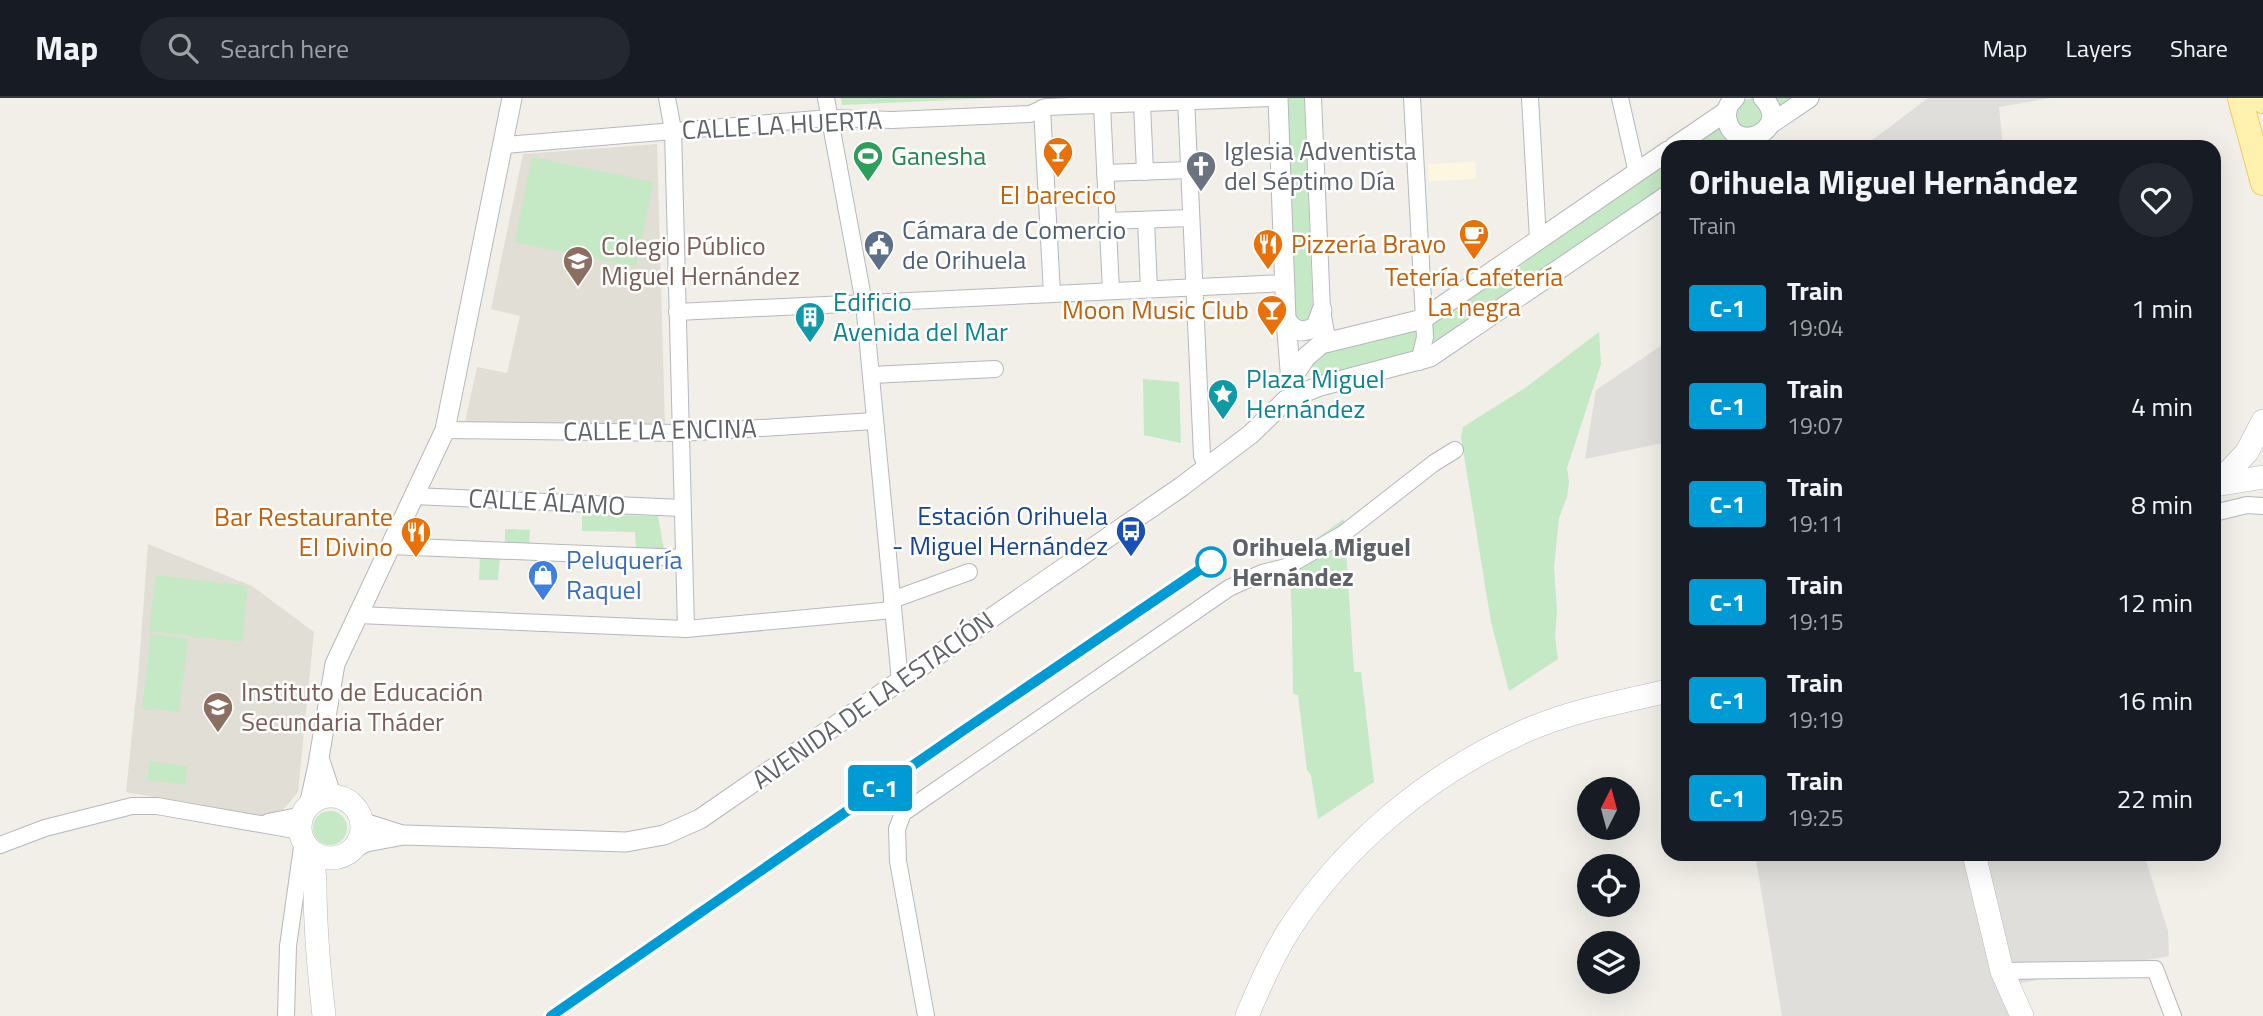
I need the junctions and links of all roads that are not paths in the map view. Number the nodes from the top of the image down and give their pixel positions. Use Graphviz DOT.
graph roads {
  1 [pos="512,98"];
  2 [pos="667,98"];
  3 [pos="826,98"];
  4 [pos="1270,98"];
  5 [pos="1278,98"];
  6 [pos="1314,98"];
  7 [pos="1412,98"];
  8 [pos="1530,98"];
  9 [pos="1620,98"];
  10 [pos="1763,98"];
  11 [pos="1809,98"];
  12 [pos="2240,98"];
  13 [pos="1186,100"];
  14 [pos="1732,102"];
  15 [pos="1142,103"];
  16 [pos="1045,104"];
  17 [pos="1102,105"];
  18 [pos="830,118"];
  19 [pos="673,130"];
  20 [pos="1758,138"];
  21 [pos="1683,140"];
  22 [pos="504,145"];
  23 [pos="1661,156"];
  24 [pos="1189,170"];
  25 [pos="1144,172"];
  26 [pos="1105,173"];
  27 [pos="1636,173"];
  28 [pos="2263,183"];
  29 [pos="1661,200"];
  30 [pos="1191,218"];
  31 [pos="1146,220"];
  32 [pos="1107,221"];
  33 [pos="1538,239"];
  34 [pos="1285,283"];
  35 [pos="1193,287"];
  36 [pos="1149,289"];
  37 [pos="1111,291"];
  38 [pos="1052,294"];
  39 [pos="864,303"];
  40 [pos="1322,310"];
  41 [pos="677,312"];
  42 [pos="1286,319"];
  43 [pos="1423,319"];
  44 [pos="1332,342"];
  45 [pos="1304,360"];
  46 [pos="1419,362"];
  47 [pos="995,369"];
  48 [pos="871,374"];
  49 [pos="1292,378"];
  50 [pos="1320,386"];
  51 [pos="1286,400"];
  52 [pos="874,421"];
  53 [pos="2263,421"];
  54 [pos="445,430"];
  55 [pos="680,433"];
  56 [pos="1455,450"];
  57 [pos="1207,468"];
  58 [pos="2263,477"];
  59 [pos="2221,479"];
  60 [pos="2221,484"];
  61 [pos="413,496"];
  62 [pos="2263,506"];
  63 [pos="682,508"];
  64 [pos="2221,511"];
  65 [pos="390,546"];
  66 [pos="684,558"];
  67 [pos="969,572"];
  68 [pos="892,605"];
  69 [pos="358,615"];
  70 [pos="686,629"];
  71 [pos="900,681"];
  72 [pos="1661,693"];
  73 [pos="319,758"];
  74 [pos="332,797"];
  75 [pos="361,822"];
  76 [pos="306,829"];
  77 [pos="404,835"];
  78 [pos="0,845"];
  79 [pos="349,852"];
  80 [pos="1976,861"];
  81 [pos="316,921"];
  82 [pos="2002,971"];
  83 [pos="286,1016"];
  84 [pos="324,1016"];
  85 [pos="926,1016"];
  86 [pos="1247,1016"];
  87 [pos="2022,1016"];
  88 [pos="2173,1016"];
  1 -- 22 [label="street"];
  2 -- 19 [label="street"];
  3 -- 18 [label="street"];
  4 -- 13 [label="street, CALLE LA HUERTA"];
  5 -- 34 [label="street"];
  6 -- 40 [label="street"];
  7 -- 43 [label="street"];
  8 -- 33 [label="street"];
  9 -- 27 [label="street"];
  10 -- 20 [label="street"];
  11 -- 20 [label="street"];
  12 -- 28 [label="main road"];
  13 -- 15 [label="street, CALLE LA HUERTA"];
  13 -- 24 [label="street"];
  14 -- 20 [label="street"];
  14 -- 21 [label="street"];
  15 -- 17 [label="street, CALLE LA HUERTA"];
  15 -- 25 [label="street"];
  16 -- 17 [label="street, CALLE LA HUERTA"];
  16 -- 18 [label="street, CALLE LA HUERTA"];
  16 -- 38 [label="street"];
  17 -- 26 [label="street"];
  18 -- 19 [label="street, CALLE LA HUERTA"];
  18 -- 39 [label="street"];
  19 -- 22 [label="street, CALLE LA HUERTA"];
  19 -- 41 [label="street"];
  22 -- 54 [label="street"];
  23 -- 27 [label="street"];
  24 -- 25 [label="street"];
  24 -- 30 [label="street"];
  25 -- 26 [label="street"];
  26 -- 32 [label="street"];
  27 -- 33 [label="street"];
  29 -- 46 [label="street"];
  30 -- 31 [label="street"];
  30 -- 35 [label="street"];
  31 -- 32 [label="street"];
  31 -- 36 [label="street"];
  32 -- 37 [label="street"];
  33 -- 43 [label="street"];
  34 -- 35 [label="street"];
  34 -- 42 [label="street"];
  35 -- 36 [label="street"];
  35 -- 57 [label="street"];
  36 -- 37 [label="street"];
  37 -- 38 [label="street"];
  38 -- 39 [label="street"];
  39 -- 41 [label="street"];
  39 -- 48 [label="street"];
  40 -- 42 [label="street"];
  40 -- 44 [label="street"];
  41 -- 55 [label="street"];
  42 -- 49 [label="street"];
  43 -- 44 [label="street"];
  43 -- 46 [label="street"];
  44 -- 45 [label="street"];
  45 -- 49 [label="street"];
  45 -- 50 [label="street"];
  46 -- 50 [label="street"];
  47 -- 48 [label="street"];
  48 -- 52 [label="street"];
  49 -- 51 [label="street"];
  50 -- 51 [label="street"];
  51 -- 57 [label="street, AVENIDA DE LA ESTACIÓN"];
  52 -- 55 [label="street, CALLE LA ENCINA"];
  52 -- 68 [label="street"];
  53 -- 59 [label="main road"];
  54 -- 55 [label="street, CALLE LA ENCINA"];
  54 -- 61 [label="street"];
  55 -- 63 [label="street"];
  56 -- 85 [label="street"];
  57 -- 71 [label="street, AVENIDA DE LA ESTACIÓN"];
  58 -- 60 [label="main road"];
  61 -- 63 [label="street, CALLE ÁLAMO"];
  61 -- 65 [label="street"];
  62 -- 64 [label="street"];
  63 -- 66 [label="street"];
  65 -- 66 [label="street"];
  65 -- 69 [label="street"];
  66 -- 70 [label="street"];
  67 -- 68 [label="street"];
  68 -- 70 [label="street"];
  68 -- 71 [label="street"];
  69 -- 70 [label="street"];
  69 -- 73 [label="street"];
  71 -- 77 [label="street, AVENIDA DE LA ESTACIÓN"];
  72 -- 86 [label="main road"];
  73 -- 74 [label="street"];
  73 -- 76 [label="street"];
  74 -- 75 [label="main road"];
  74 -- 76 [label="main road"];
  75 -- 77 [label="street, AVENIDA DE LA ESTACIÓN"];
  75 -- 79 [label="main road"];
  76 -- 78 [label="street"];
  76 -- 79 [label="main road"];
  76 -- 81 [label="main road"];
  76 -- 83 [label="street"];
  77 -- 79 [label="street, AVENIDA DE LA ESTACIÓN"];
  79 -- 81 [label="main road"];
  80 -- 82 [label="main road"];
  81 -- 84 [label="main road"];
  82 -- 87 [label="main road"];
  82 -- 88 [label="street"];
}
